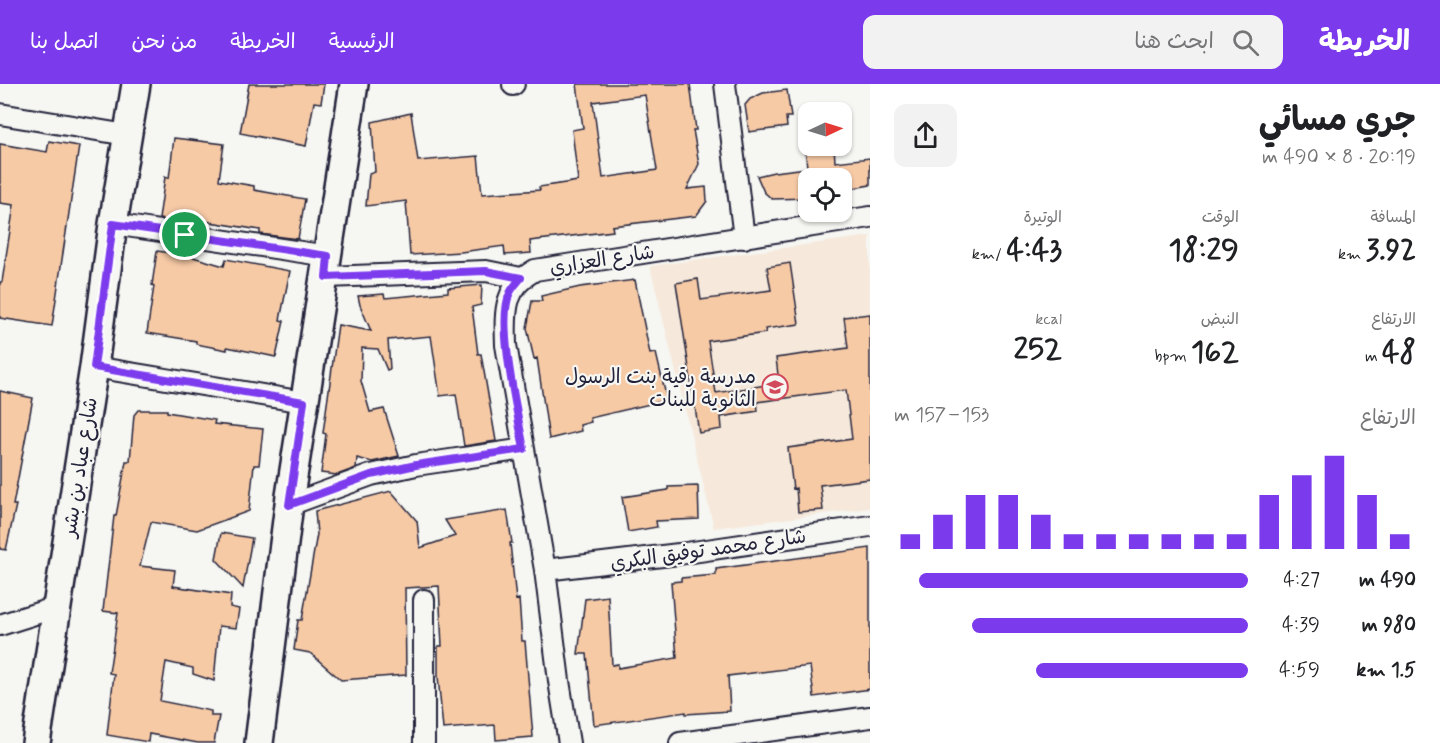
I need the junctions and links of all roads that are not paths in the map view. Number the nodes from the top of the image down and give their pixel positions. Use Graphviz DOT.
graph roads {
  1 [pos="136,84"];
  2 [pos="354,84"];
  3 [pos="725,84"];
  4 [pos="0,114"];
  5 [pos="127,135"];
  6 [pos="870,217"];
  7 [pos="113,224"];
  8 [pos="744,238"];
  9 [pos="327,266"];
  10 [pos="521,278"];
  11 [pos="94,367"];
  12 [pos="304,402"];
  13 [pos="524,449"];
  14 [pos="289,505"];
  15 [pos="870,526"];
  16 [pos="545,570"];
  17 [pos="424,600"];
  18 [pos="57,607"];
  19 [pos="0,625"];
  20 [pos="870,717"];
  21 [pos="36,743"];
  22 [pos="259,743"];
  23 [pos="424,743"];
  24 [pos="569,743"];
  25 [pos="680,743"];
  1 -- 5 [label="street, شارع عباد بن بشر"];
  2 -- 9 [label="street"];
  3 -- 8 [label="street"];
  4 -- 5 [label="street"];
  5 -- 7 [label="street, شارع عباد بن بشر"];
  6 -- 8 [label="street, شارع العزاري"];
  7 -- 9 [label="street"];
  7 -- 11 [label="street, شارع عباد بن بشر"];
  8 -- 10 [label="street, شارع العزاري"];
  9 -- 10 [label="street"];
  9 -- 12 [label="street"];
  10 -- 13 [label="street"];
  11 -- 12 [label="street"];
  11 -- 18 [label="street, شارع عباد بن بشر"];
  12 -- 14 [label="street"];
  13 -- 14 [label="street"];
  13 -- 16 [label="street"];
  14 -- 22 [label="street"];
  15 -- 16 [label="street, شارع محمد توفيق البكري"];
  16 -- 24 [label="street"];
  17 -- 23 [label="street"];
  18 -- 19 [label="street"];
  18 -- 21 [label="street, شارع عباد بن بشر"];
  20 -- 25 [label="street"];
}
